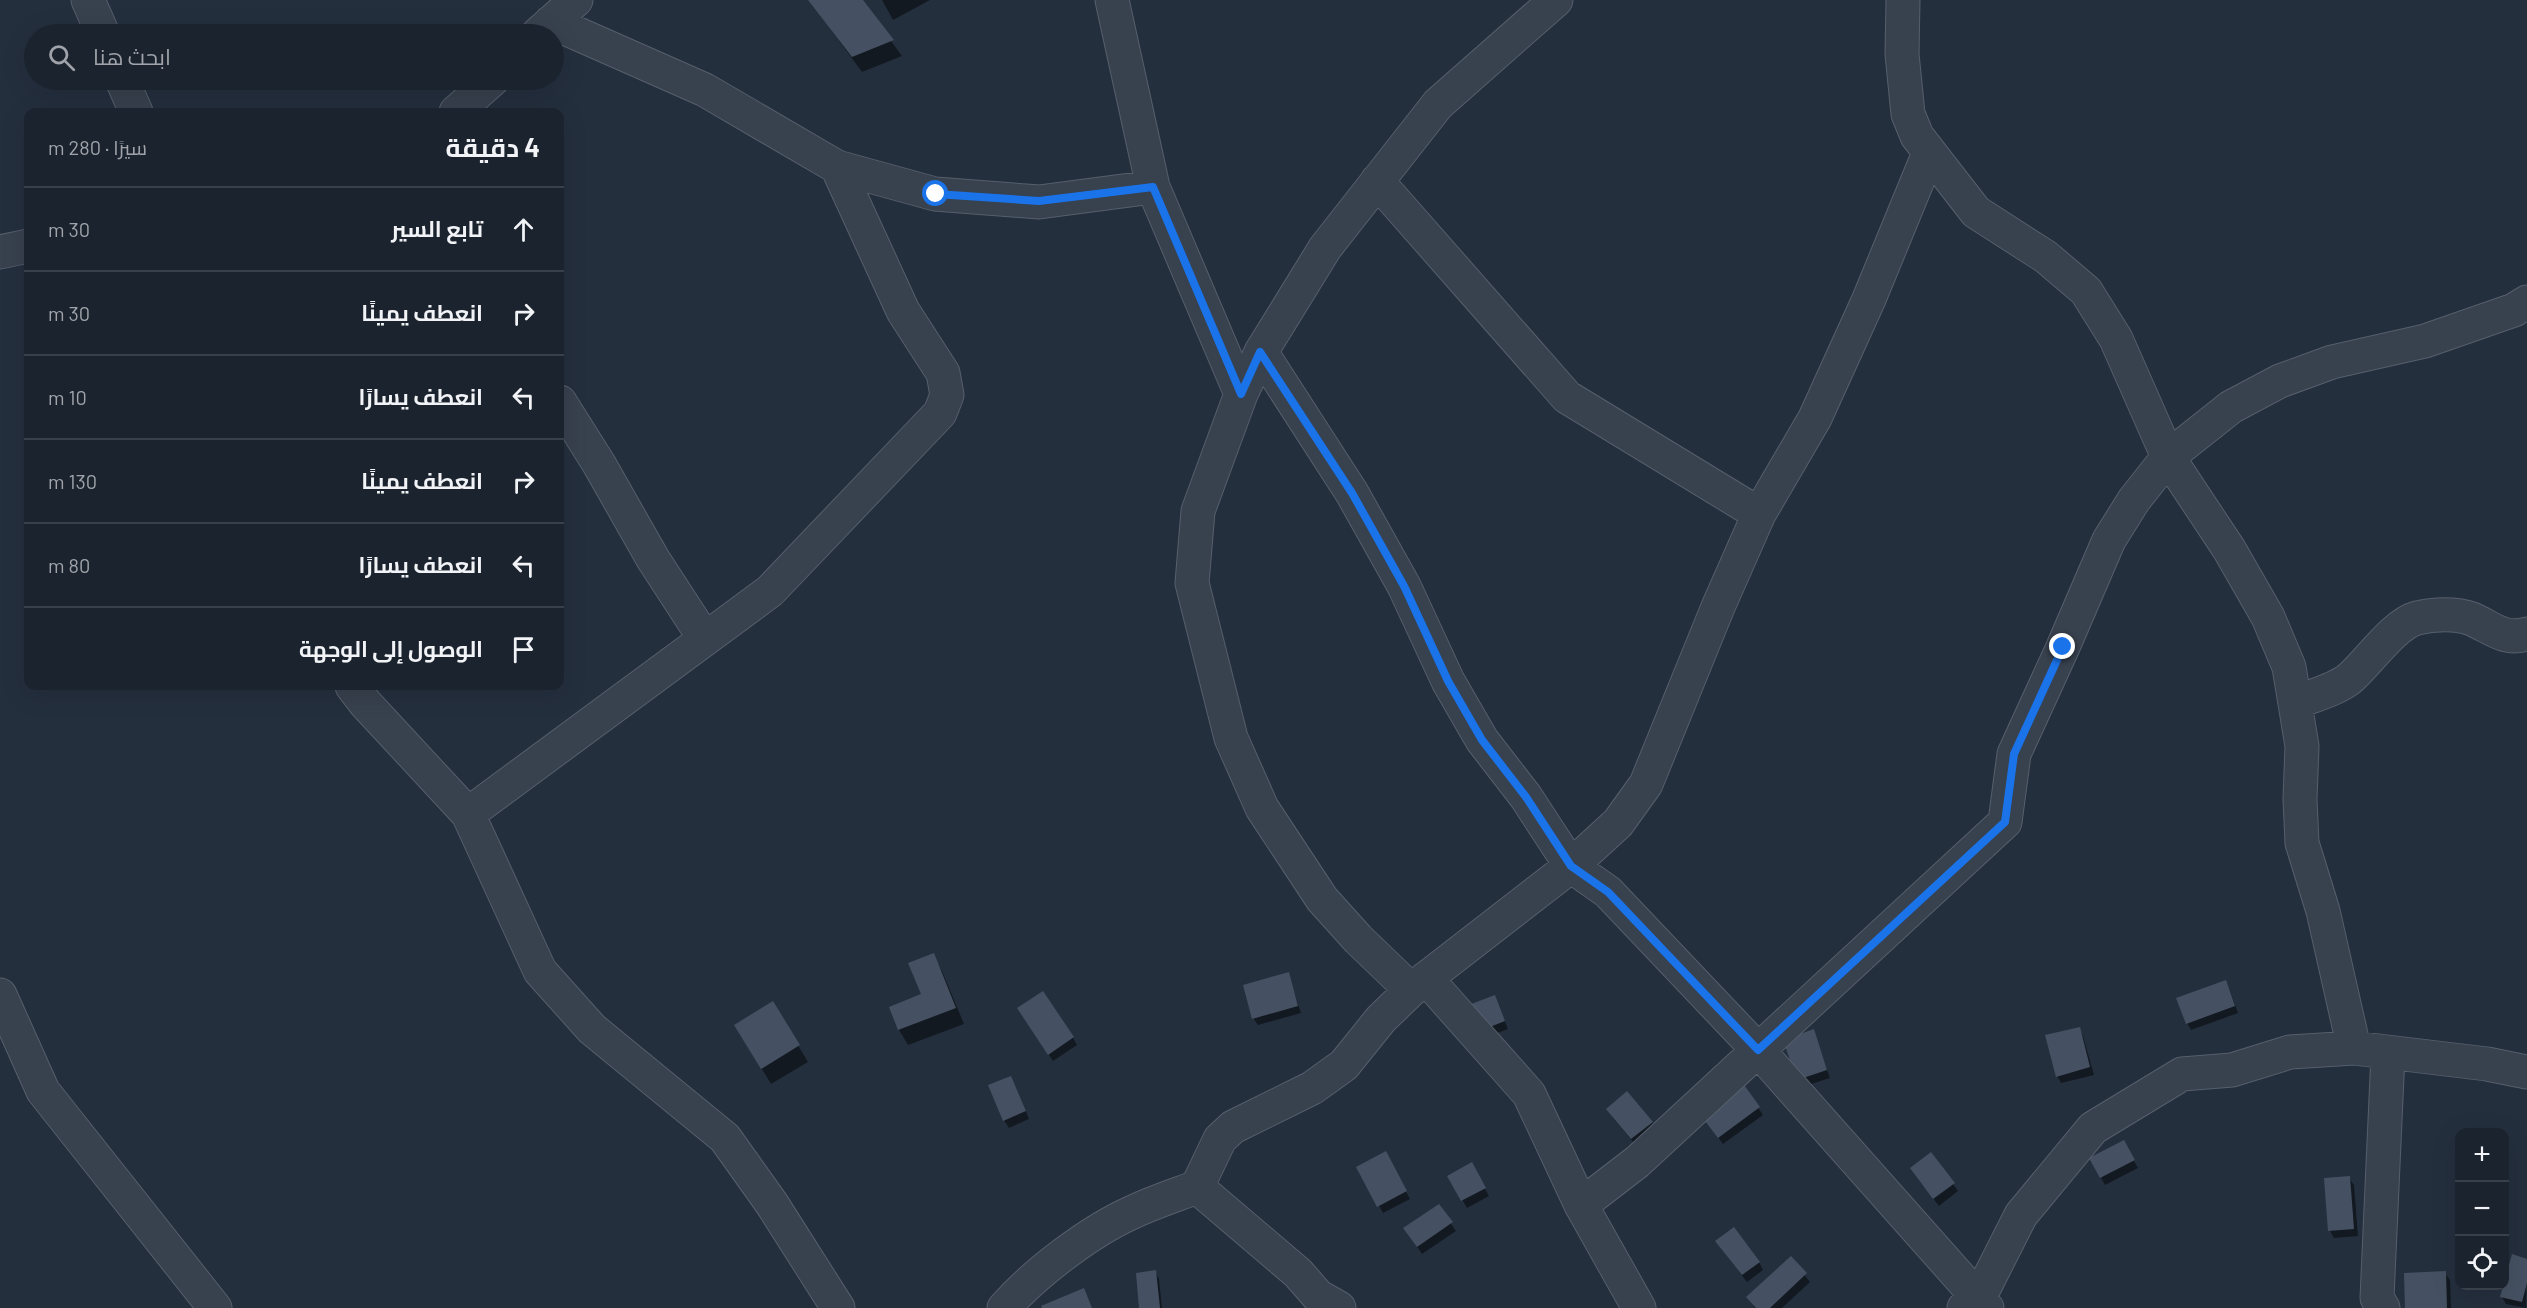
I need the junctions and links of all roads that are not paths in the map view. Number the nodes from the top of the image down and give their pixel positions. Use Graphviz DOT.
graph roads {
  1 [pos="88,0"];
  2 [pos="576,0"];
  3 [pos="1112,0"];
  4 [pos="1556,0"];
  5 [pos="1903,0"];
  6 [pos="99,24"];
  7 [pos="549,24"];
  8 [pos="564,35"];
  9 [pos="126,90"];
  10 [pos="481,90"];
  11 [pos="134,108"];
  12 [pos="460,108"];
  13 [pos="1929,153"];
  14 [pos="837,167"];
  15 [pos="1377,181"];
  16 [pos="1153,187"];
  17 [pos="24,247"];
  18 [pos="0,252"];
  19 [pos="2527,302"];
  20 [pos="1260,352"];
  21 [pos="1241,394"];
  22 [pos="564,408"];
  23 [pos="2168,457"];
  24 [pos="1759,514"];
  25 [pos="2527,634"];
  26 [pos="705,639"];
  27 [pos="355,690"];
  28 [pos="2295,703"];
  29 [pos="468,814"];
  30 [pos="1571,866"];
  31 [pos="1419,984"];
  32 [pos="0,995"];
  33 [pos="2354,1048"];
  34 [pos="1758,1050"];
  35 [pos="2388,1054"];
  36 [pos="2527,1072"];
  37 [pos="1197,1187"];
  38 [pos="1581,1205"];
  39 [pos="1977,1305"];
  40 [pos="214,1308"];
  41 [pos="838,1308"];
  42 [pos="1004,1308"];
  43 [pos="1339,1308"];
  44 [pos="1638,1308"];
  45 [pos="2383,1308"];
  1 -- 6 [label="street"];
  2 -- 7 [label="street"];
  3 -- 16 [label="street"];
  4 -- 15 [label="street"];
  5 -- 13 [label="street"];
  8 -- 14 [label="street"];
  9 -- 11 [label="street"];
  10 -- 12 [label="street"];
  13 -- 23 [label="street"];
  13 -- 24 [label="street"];
  14 -- 16 [label="street"];
  14 -- 26 [label="street"];
  15 -- 20 [label="street"];
  15 -- 24 [label="street"];
  16 -- 21 [label="street"];
  17 -- 18 [label="street"];
  19 -- 23 [label="street"];
  20 -- 21 [label="street"];
  20 -- 30 [label="street"];
  21 -- 31 [label="street"];
  22 -- 26 [label="street"];
  23 -- 28 [label="street"];
  23 -- 34 [label="street"];
  24 -- 30 [label="street"];
  25 -- 28 [label="street"];
  26 -- 29 [label="street"];
  27 -- 29 [label="street"];
  28 -- 33 [label="street"];
  29 -- 41 [label="street"];
  30 -- 31 [label="street"];
  30 -- 34 [label="street"];
  31 -- 37 [label="street"];
  31 -- 38 [label="street"];
  32 -- 40 [label="street"];
  33 -- 35 [label="street"];
  33 -- 39 [label="street"];
  34 -- 38 [label="street"];
  34 -- 39 [label="street"];
  35 -- 36 [label="street"];
  35 -- 45 [label="street"];
  37 -- 42 [label="street"];
  37 -- 43 [label="street"];
  38 -- 44 [label="street"];
}
